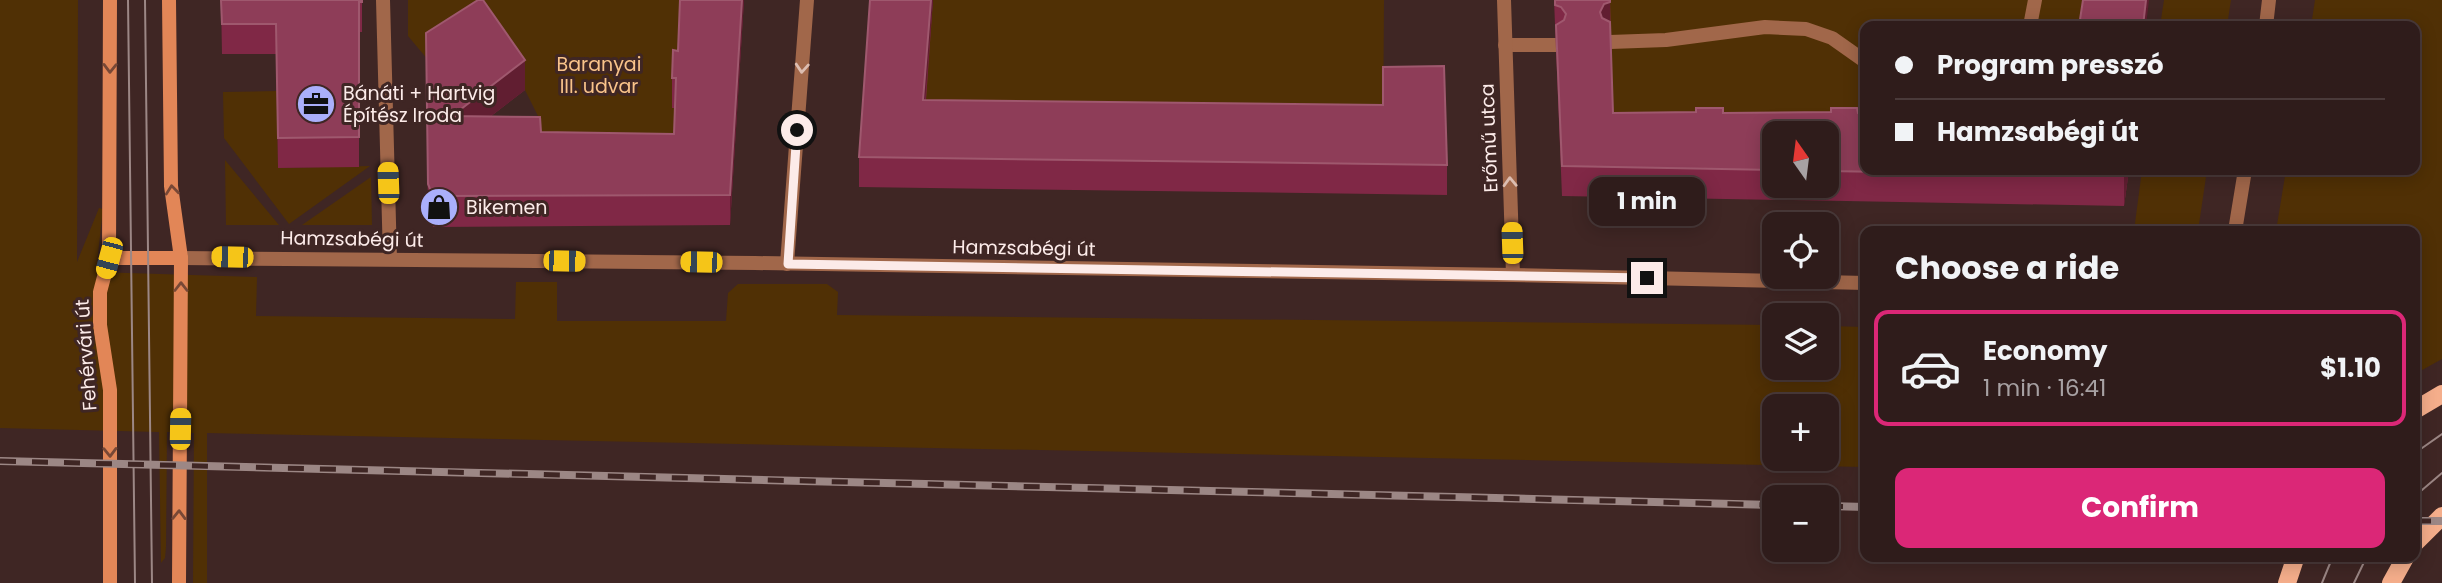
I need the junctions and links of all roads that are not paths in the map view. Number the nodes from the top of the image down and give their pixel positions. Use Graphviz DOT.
graph roads {
  1 [pos="110,0"];
  2 [pos="169,0"];
  3 [pos="383,0"];
  4 [pos="807,0"];
  5 [pos="1504,0"];
  6 [pos="2035,0"];
  7 [pos="2269,0"];
  8 [pos="2031,21"];
  9 [pos="2267,21"];
  10 [pos="1610,42"];
  11 [pos="1505,45"];
  12 [pos="1556,45"];
  13 [pos="1860,58"];
  14 [pos="2244,175"];
  15 [pos="2236,226"];
  16 [pos="109,258"];
  17 [pos="181,258"];
  18 [pos="390,259"];
  19 [pos="788,264"];
  20 [pos="1513,275"];
  21 [pos="1860,283"];
  22 [pos="2442,394"];
  23 [pos="2420,407"];
  24 [pos="2442,516"];
  25 [pos="2420,538"];
  26 [pos="2294,562"];
  27 [pos="2403,562"];
  28 [pos="110,583"];
  29 [pos="178,583"];
  30 [pos="2287,583"];
  31 [pos="2391,583"];
  1 -- 16 [label="street, Fehérvári út, one-way"];
  17 -- 2 [label="street, one-way"];
  3 -- 18 [label="street"];
  4 -- 19 [label="street, one-way"];
  5 -- 11 [label="street, Erőmű utca"];
  6 -- 8 [label="street"];
  7 -- 9 [label="street"];
  10 -- 13 [label="street"];
  11 -- 12 [label="street"];
  20 -- 11 [label="street, Erőmű utca, one-way"];
  14 -- 15 [label="street"];
  16 -- 17 [label="street"];
  16 -- 28 [label="street, Fehérvári út, one-way"];
  17 -- 18 [label="street, Hamzsabégi út"];
  29 -- 17 [label="street, one-way"];
  18 -- 19 [label="street, Hamzsabégi út"];
  19 -- 20 [label="street, Hamzsabégi út"];
  20 -- 21 [label="street, Hamzsabégi út"];
  22 -- 23 [label="main road"];
  24 -- 25 [label="main road"];
  26 -- 30 [label="main road"];
  27 -- 31 [label="main road"];
}
